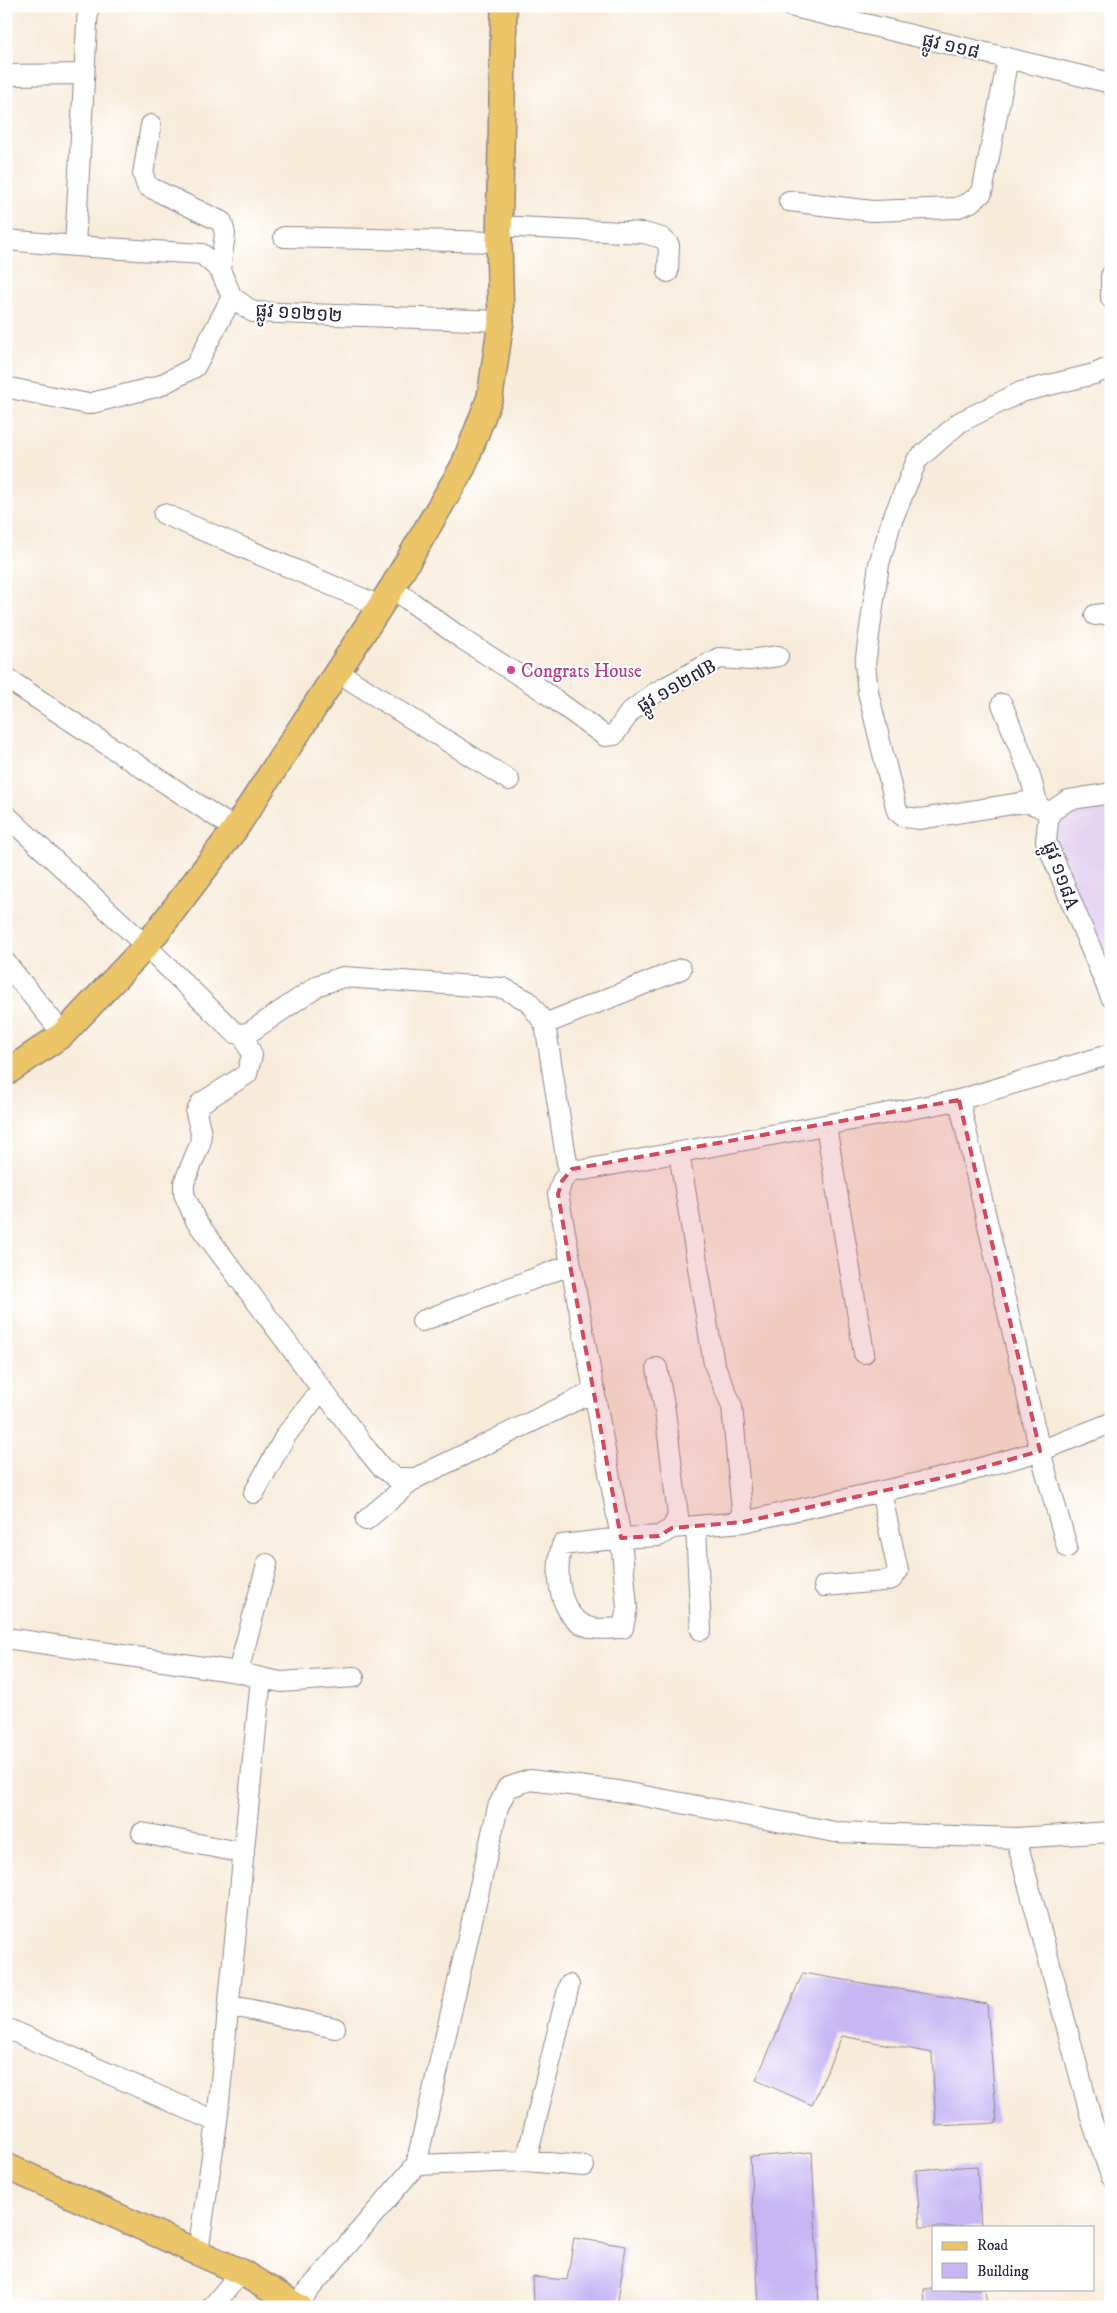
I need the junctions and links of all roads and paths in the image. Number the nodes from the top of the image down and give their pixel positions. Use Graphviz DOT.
graph roads {
  1 [pos="88,6"];
  2 [pos="504,6"];
  3 [pos="790,6"];
  4 [pos="1008,58"];
  5 [pos="84,74"];
  6 [pos="6,75"];
  7 [pos="1111,85"];
  8 [pos="151,125"];
  9 [pos="789,201"];
  10 [pos="499,234"];
  11 [pos="284,237"];
  12 [pos="6,240"];
  13 [pos="75,246"];
  14 [pos="220,270"];
  15 [pos="668,272"];
  16 [pos="1111,276"];
  17 [pos="232,297"];
  18 [pos="1111,298"];
  19 [pos="500,321"];
  20 [pos="1111,367"];
  21 [pos="10,388"];
  22 [pos="164,514"];
  23 [pos="386,597"];
  24 [pos="778,656"];
  25 [pos="336,671"];
  26 [pos="6,678"];
  27 [pos="1002,704"];
  28 [pos="509,780"];
  29 [pos="1111,793"];
  30 [pos="1043,810"];
  31 [pos="6,816"];
  32 [pos="235,829"];
  33 [pos="146,946"];
  34 [pos="6,963"];
  35 [pos="681,969"];
  36 [pos="1111,997"];
  37 [pos="545,1024"];
  38 [pos="63,1034"];
  39 [pos="243,1034"];
  40 [pos="1111,1054"];
  41 [pos="6,1074"];
  42 [pos="959,1100"];
  43 [pos="826,1126"];
  44 [pos="679,1153"];
  45 [pos="572,1169"];
  46 [pos="570,1265"];
  47 [pos="422,1321"];
  48 [pos="864,1353"];
  49 [pos="657,1368"];
  50 [pos="322,1389"];
  51 [pos="595,1391"];
  52 [pos="1111,1423"];
  53 [pos="1040,1451"];
  54 [pos="416,1478"];
  55 [pos="880,1492"];
  56 [pos="254,1493"];
  57 [pos="366,1520"];
  58 [pos="743,1522"];
  59 [pos="672,1528"];
  60 [pos="696,1528"];
  61 [pos="621,1538"];
  62 [pos="1067,1547"];
  63 [pos="267,1564"];
  64 [pos="824,1586"];
  65 [pos="701,1630"];
  66 [pos="6,1638"];
  67 [pos="238,1672"];
  68 [pos="354,1677"];
  69 [pos="261,1678"];
  70 [pos="1111,1832"];
  71 [pos="142,1833"];
  72 [pos="1016,1838"];
  73 [pos="244,1853"];
  74 [pos="569,1985"];
  75 [pos="229,2004"];
  76 [pos="335,2028"];
  77 [pos="11,2030"];
  78 [pos="216,2122"];
  79 [pos="526,2160"];
  80 [pos="416,2165"];
  81 [pos="6,2166"];
  82 [pos="584,2166"];
  83 [pos="1111,2176"];
  84 [pos="198,2252"];
  85 [pos="241,2272"];
  86 [pos="297,2306"];
  87 [pos="212,2307"];
  1 -- 5 [label="street"];
  2 -- 10 [label="main road"];
  3 -- 4 [label="street, ផ្លូវ ១១៨"];
  4 -- 7 [label="street, ផ្លូវ ១១៨"];
  4 -- 9 [label="street"];
  5 -- 6 [label="street"];
  5 -- 13 [label="street"];
  8 -- 14 [label="street"];
  10 -- 11 [label="street"];
  10 -- 15 [label="street"];
  10 -- 19 [label="main road"];
  12 -- 13 [label="street, ផ្លូវ ១១២១២"];
  13 -- 14 [label="street, ផ្លូវ ១១២១២"];
  14 -- 17 [label="street, ផ្លូវ ១១២១២"];
  16 -- 18 [label="street"];
  17 -- 19 [label="street, ផ្លូវ ១១២១២"];
  17 -- 21 [label="street"];
  19 -- 23 [label="main road"];
  20 -- 30 [label="street"];
  22 -- 23 [label="street, ផ្លូវ ១១២៧B"];
  23 -- 24 [label="street, ផ្លូវ ១១២៧B"];
  23 -- 25 [label="main road"];
  25 -- 28 [label="street"];
  25 -- 32 [label="main road"];
  26 -- 32 [label="street"];
  27 -- 30 [label="street"];
  29 -- 30 [label="street, ផ្លូវ ១១៨A"];
  30 -- 36 [label="street, ផ្លូវ ១១៨A"];
  31 -- 33 [label="street"];
  32 -- 33 [label="main road"];
  33 -- 38 [label="main road"];
  33 -- 39 [label="street"];
  34 -- 38 [label="street"];
  35 -- 37 [label="street"];
  37 -- 39 [label="street"];
  37 -- 45 [label="street"];
  38 -- 41 [label="main road"];
  39 -- 50 [label="street"];
  40 -- 42 [label="street"];
  42 -- 43 [label="street"];
  42 -- 53 [label="street"];
  43 -- 44 [label="street"];
  43 -- 48 [label="street"];
  44 -- 45 [label="street"];
  44 -- 58 [label="street"];
  45 -- 46 [label="street"];
  46 -- 47 [label="street"];
  46 -- 51 [label="street"];
  49 -- 59 [label="street"];
  50 -- 54 [label="street"];
  50 -- 56 [label="street"];
  51 -- 54 [label="street"];
  51 -- 61 [label="street"];
  52 -- 53 [label="street"];
  53 -- 55 [label="street"];
  53 -- 62 [label="street"];
  54 -- 57 [label="street"];
  55 -- 58 [label="street"];
  55 -- 64 [label="street"];
  58 -- 60 [label="street"];
  59 -- 60 [label="street"];
  59 -- 61 [label="street"];
  60 -- 65 [label="street"];
  61 -- 61 [label="street"];
  63 -- 67 [label="street"];
  66 -- 67 [label="street"];
  67 -- 69 [label="street"];
  68 -- 69 [label="street"];
  69 -- 73 [label="street"];
  70 -- 72 [label="street"];
  71 -- 73 [label="street"];
  72 -- 80 [label="street"];
  72 -- 83 [label="street"];
  73 -- 75 [label="street"];
  74 -- 79 [label="street"];
  75 -- 76 [label="street"];
  75 -- 78 [label="street"];
  77 -- 78 [label="street"];
  78 -- 84 [label="street"];
  79 -- 80 [label="street"];
  79 -- 82 [label="street"];
  80 -- 86 [label="street"];
  81 -- 84 [label="main road"];
  84 -- 85 [label="main road"];
  85 -- 86 [label="main road"];
  85 -- 87 [label="street"];
}
